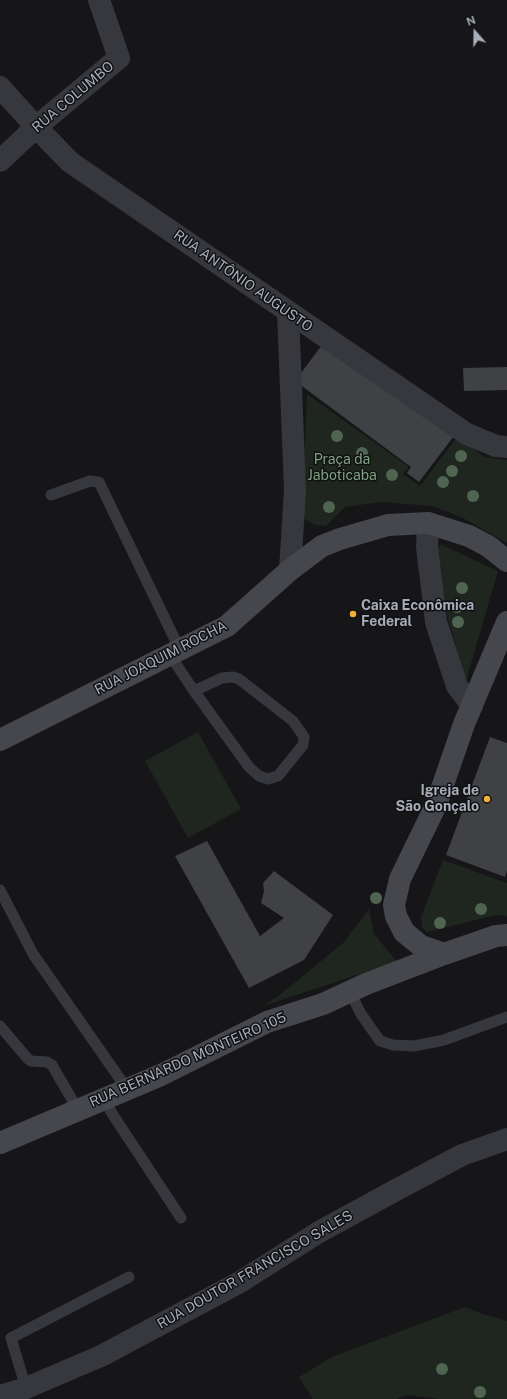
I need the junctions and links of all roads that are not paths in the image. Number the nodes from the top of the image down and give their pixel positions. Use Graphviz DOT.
graph roads {
  1 [pos="99,0"];
  2 [pos="0,87"];
  3 [pos="36,127"];
  4 [pos="0,161"];
  5 [pos="288,312"];
  6 [pos="507,447"];
  7 [pos="51,495"];
  8 [pos="428,523"];
  9 [pos="293,525"];
  10 [pos="322,546"];
  11 [pos="507,561"];
  12 [pos="290,570"];
  13 [pos="507,622"];
  14 [pos="175,652"];
  15 [pos="194,690"];
  16 [pos="472,706"];
  17 [pos="0,740"];
  18 [pos="0,890"];
  19 [pos="507,935"];
  20 [pos="444,954"];
  21 [pos="350,992"];
  22 [pos="507,1017"];
  23 [pos="0,1026"];
  24 [pos="127,1089"];
  25 [pos="104,1099"];
  26 [pos="78,1110"];
  27 [pos="507,1139"];
  28 [pos="0,1143"];
  29 [pos="181,1218"];
  30 [pos="129,1277"];
  31 [pos="9,1390"];
  1 -- 3 [label="street, RUA COLUMBO"];
  2 -- 3 [label="street, RUA ANTÔNIO AUGUSTO"];
  3 -- 4 [label="street, RUA COLUMBO"];
  3 -- 5 [label="street, RUA ANTÔNIO AUGUSTO"];
  5 -- 6 [label="street, RUA ANTÔNIO AUGUSTO"];
  5 -- 9 [label="street"];
  7 -- 14 [label="lane"];
  8 -- 10 [label="main road, RUA JOAQUIM ROCHA"];
  8 -- 11 [label="main road, RUA JOAQUIM ROCHA"];
  8 -- 16 [label="street"];
  9 -- 10 [label="street"];
  9 -- 12 [label="street"];
  10 -- 12 [label="main road, RUA JOAQUIM ROCHA"];
  12 -- 14 [label="main road, RUA JOAQUIM ROCHA"];
  13 -- 16 [label="main road"];
  14 -- 15 [label="lane"];
  14 -- 17 [label="main road, RUA JOAQUIM ROCHA"];
  15 -- 15 [label="lane"];
  16 -- 20 [label="main road"];
  18 -- 24 [label="lane"];
  19 -- 20 [label="main road, RUA BERNARDO MONTEIRO 105"];
  20 -- 21 [label="main road, RUA BERNARDO MONTEIRO 105"];
  21 -- 22 [label="lane"];
  21 -- 24 [label="main road, RUA BERNARDO MONTEIRO 105"];
  23 -- 26 [label="lane"];
  24 -- 25 [label="main road, RUA BERNARDO MONTEIRO 105"];
  25 -- 26 [label="main road, RUA BERNARDO MONTEIRO 105"];
  25 -- 29 [label="lane"];
  26 -- 28 [label="main road, RUA BERNARDO MONTEIRO 105"];
  27 -- 31 [label="street, RUA DOUTOR FRANCISCO SALES"];
  30 -- 31 [label="lane"];
}
